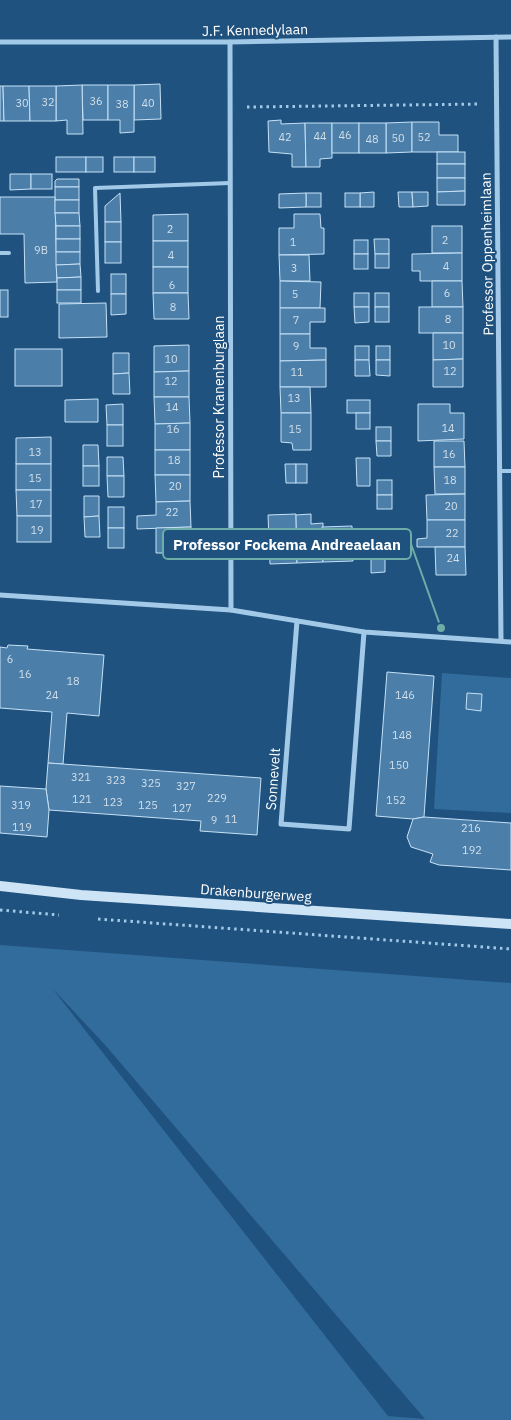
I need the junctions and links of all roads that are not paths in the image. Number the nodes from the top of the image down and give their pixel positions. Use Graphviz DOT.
graph roads {
  1 [pos="496,37"];
  2 [pos="511,37"];
  3 [pos="0,42"];
  4 [pos="230,42"];
  5 [pos="230,183"];
  6 [pos="0,253"];
  7 [pos="9,253"];
  8 [pos="98,291"];
  9 [pos="500,471"];
  10 [pos="511,471"];
  11 [pos="0,595"];
  12 [pos="231,610"];
  13 [pos="297,621"];
  14 [pos="364,632"];
  15 [pos="501,641"];
  16 [pos="511,642"];
  17 [pos="0,886"];
  18 [pos="511,924"];
  1 -- 2 [label="street, J.F. Kennedylaan"];
  1 -- 4 [label="street, J.F. Kennedylaan"];
  1 -- 9 [label="street, Professor Oppenheimlaan"];
  3 -- 4 [label="street, J.F. Kennedylaan"];
  4 -- 5 [label="street, Professor Kranenburglaan"];
  5 -- 8 [label="lane"];
  5 -- 12 [label="street, Professor Kranenburglaan"];
  6 -- 7 [label="lane"];
  9 -- 10 [label="lane"];
  9 -- 15 [label="street, Professor Oppenheimlaan"];
  11 -- 12 [label="street"];
  12 -- 13 [label="street"];
  13 -- 14 [label="street"];
  13 -- 14 [label="street, Sonnevelt"];
  14 -- 15 [label="street"];
  15 -- 16 [label="street"];
  17 -- 18 [label="main road, Drakenburgerweg"];
}
